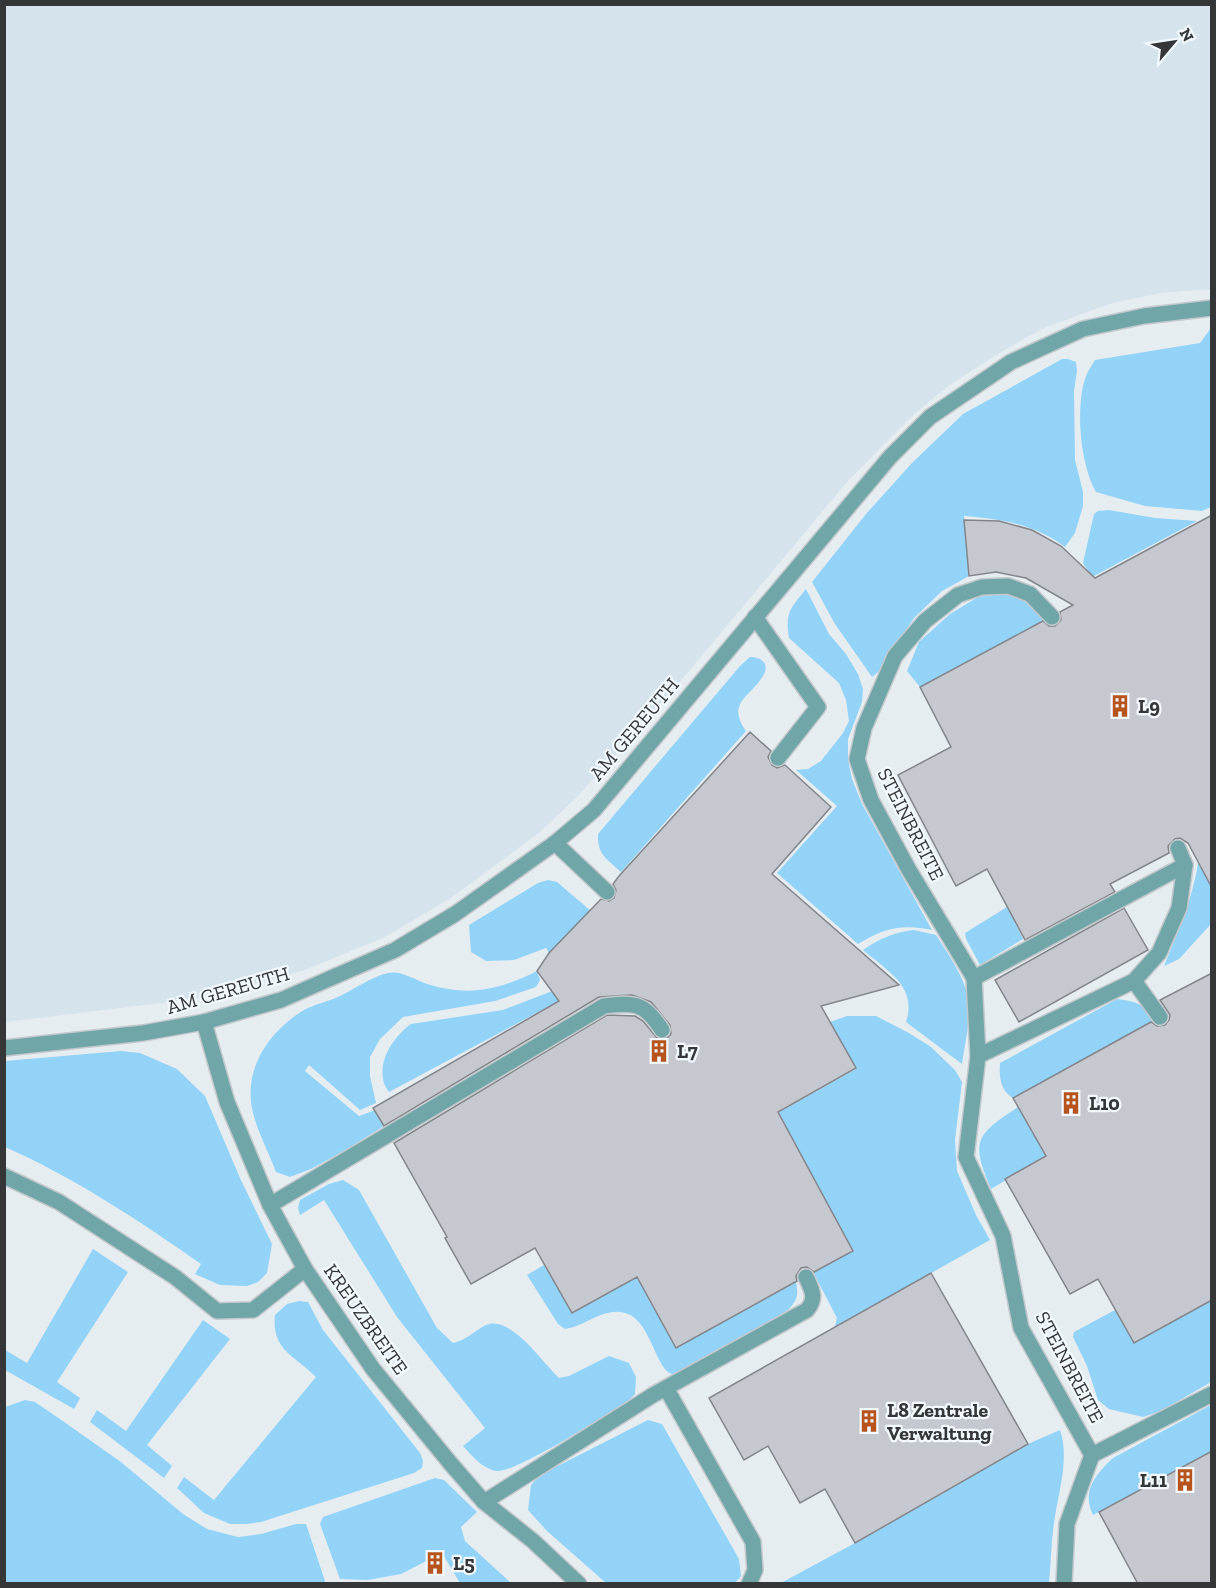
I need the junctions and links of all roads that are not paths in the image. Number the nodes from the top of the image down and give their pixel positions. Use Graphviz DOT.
graph roads {
  1 [pos="1212,308"];
  2 [pos="1052,616"];
  3 [pos="755,617"];
  4 [pos="778,758"];
  5 [pos="555,843"];
  6 [pos="1178,848"];
  7 [pos="1185,865"];
  8 [pos="607,892"];
  9 [pos="974,978"];
  10 [pos="1134,981"];
  11 [pos="1160,1017"];
  12 [pos="204,1022"];
  13 [pos="663,1030"];
  14 [pos="4,1047"];
  15 [pos="978,1056"];
  16 [pos="4,1176"];
  17 [pos="270,1205"];
  18 [pos="305,1269"];
  19 [pos="806,1277"];
  20 [pos="666,1388"];
  21 [pos="1212,1394"];
  22 [pos="1092,1455"];
  23 [pos="484,1502"];
  24 [pos="579,1584"];
  25 [pos="749,1584"];
  26 [pos="1064,1584"];
  1 -- 3 [label="lane, AM GEREUTH"];
  2 -- 9 [label="lane, STEINBREITE"];
  3 -- 4 [label="lane"];
  3 -- 5 [label="lane, AM GEREUTH"];
  5 -- 8 [label="lane"];
  5 -- 12 [label="lane, AM GEREUTH"];
  6 -- 7 [label="lane"];
  7 -- 9 [label="lane"];
  7 -- 10 [label="lane"];
  9 -- 15 [label="lane, STEINBREITE"];
  10 -- 11 [label="lane"];
  10 -- 15 [label="lane"];
  12 -- 14 [label="lane, AM GEREUTH"];
  12 -- 17 [label="lane, KREUZBREITE"];
  13 -- 17 [label="lane"];
  15 -- 22 [label="lane, STEINBREITE"];
  16 -- 18 [label="lane"];
  17 -- 18 [label="lane, KREUZBREITE"];
  18 -- 23 [label="lane, KREUZBREITE"];
  19 -- 20 [label="lane"];
  20 -- 23 [label="lane"];
  20 -- 25 [label="lane"];
  21 -- 22 [label="lane, STEINBREITE"];
  22 -- 26 [label="lane, STEINBREITE"];
  23 -- 24 [label="lane, KREUZBREITE"];
}
